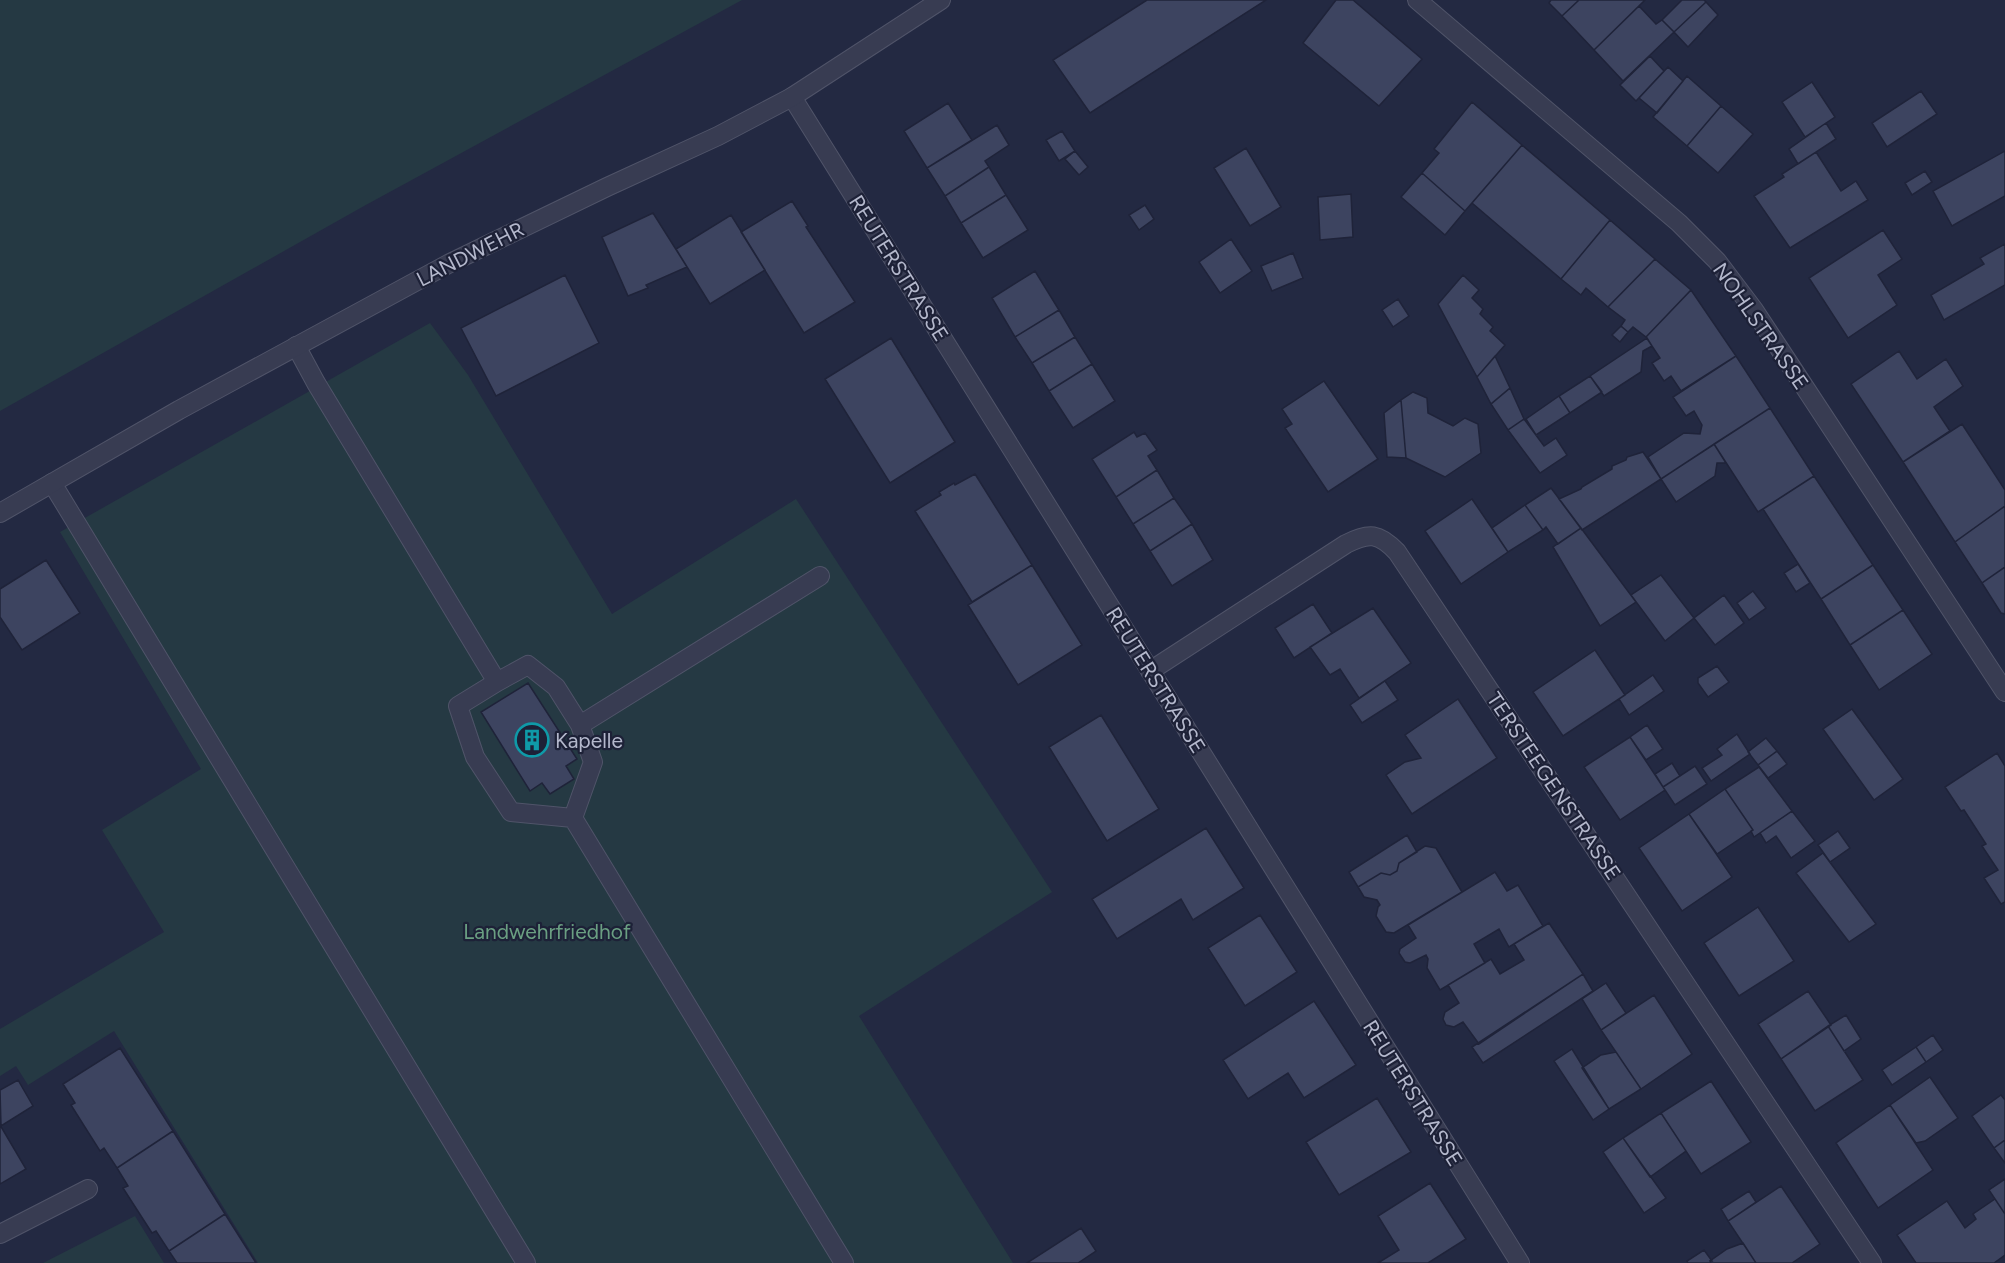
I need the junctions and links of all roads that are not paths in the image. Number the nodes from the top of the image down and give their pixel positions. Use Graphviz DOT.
graph roads {
  1 [pos="940,0"];
  2 [pos="1417,0"];
  3 [pos="792,98"];
  4 [pos="296,346"];
  5 [pos="52,483"];
  6 [pos="0,513"];
  7 [pos="820,576"];
  8 [pos="1999,668"];
  9 [pos="1150,671"];
  10 [pos="496,682"];
  11 [pos="2005,692"];
  12 [pos="580,725"];
  13 [pos="573,818"];
  14 [pos="88,1189"];
  15 [pos="0,1234"];
  16 [pos="526,1263"];
  17 [pos="844,1263"];
  18 [pos="1520,1263"];
  19 [pos="1872,1263"];
  1 -- 3 [label="street, LANDWEHR"];
  2 -- 8 [label="street, NOHLSTRASSE"];
  3 -- 4 [label="street, LANDWEHR"];
  3 -- 9 [label="street, REUTERSTRASSE"];
  4 -- 5 [label="street, LANDWEHR"];
  4 -- 10 [label="street"];
  5 -- 6 [label="street, LANDWEHR"];
  5 -- 16 [label="street"];
  7 -- 12 [label="street"];
  8 -- 11 [label="street, NOHLSTRASSE"];
  9 -- 18 [label="street, REUTERSTRASSE"];
  9 -- 19 [label="street, TERSTEEGENSTRASSE"];
  10 -- 12 [label="street"];
  10 -- 13 [label="street"];
  12 -- 13 [label="street"];
  13 -- 17 [label="street"];
  14 -- 15 [label="street"];
}
